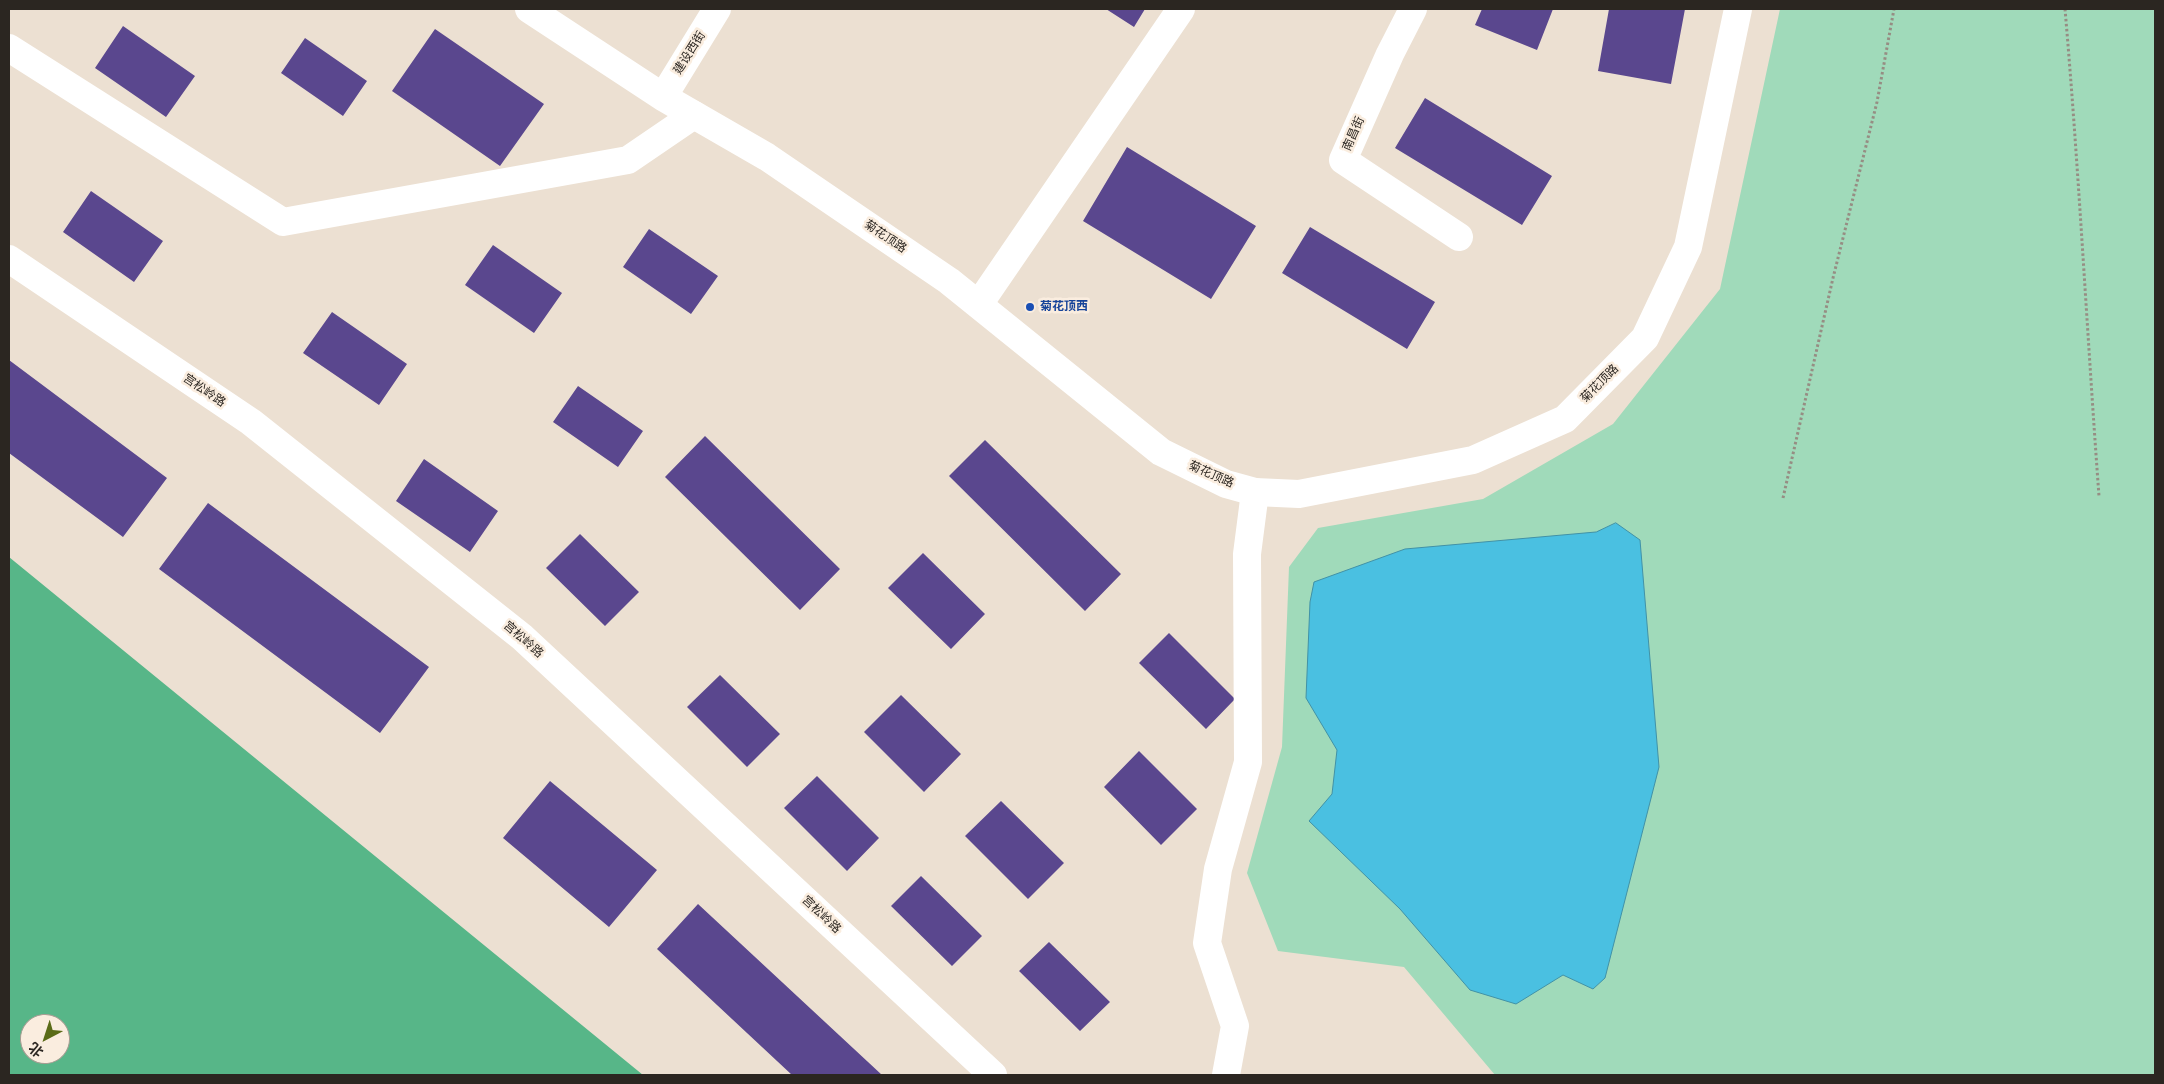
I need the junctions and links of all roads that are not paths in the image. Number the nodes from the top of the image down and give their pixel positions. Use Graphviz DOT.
graph roads {
  1 [pos="529,9"];
  2 [pos="718,9"];
  3 [pos="1181,9"];
  4 [pos="1412,9"];
  5 [pos="1738,9"];
  6 [pos="9,48"];
  7 [pos="663,97"];
  8 [pos="694,114"];
  9 [pos="1459,237"];
  10 [pos="9,259"];
  11 [pos="979,304"];
  12 [pos="1255,492"];
  13 [pos="993,1075"];
  14 [pos="1226,1075"];
  1 -- 7 [label="street, 菊花顶路"];
  2 -- 7 [label="street, 建设西街"];
  3 -- 11 [label="street"];
  4 -- 9 [label="street, 南昌街"];
  5 -- 12 [label="street, 菊花顶路"];
  6 -- 8 [label="street"];
  7 -- 8 [label="street, 菊花顶路"];
  8 -- 11 [label="street, 菊花顶路"];
  10 -- 13 [label="street, 宫松岭路"];
  11 -- 12 [label="street, 菊花顶路"];
  12 -- 14 [label="street"];
}
